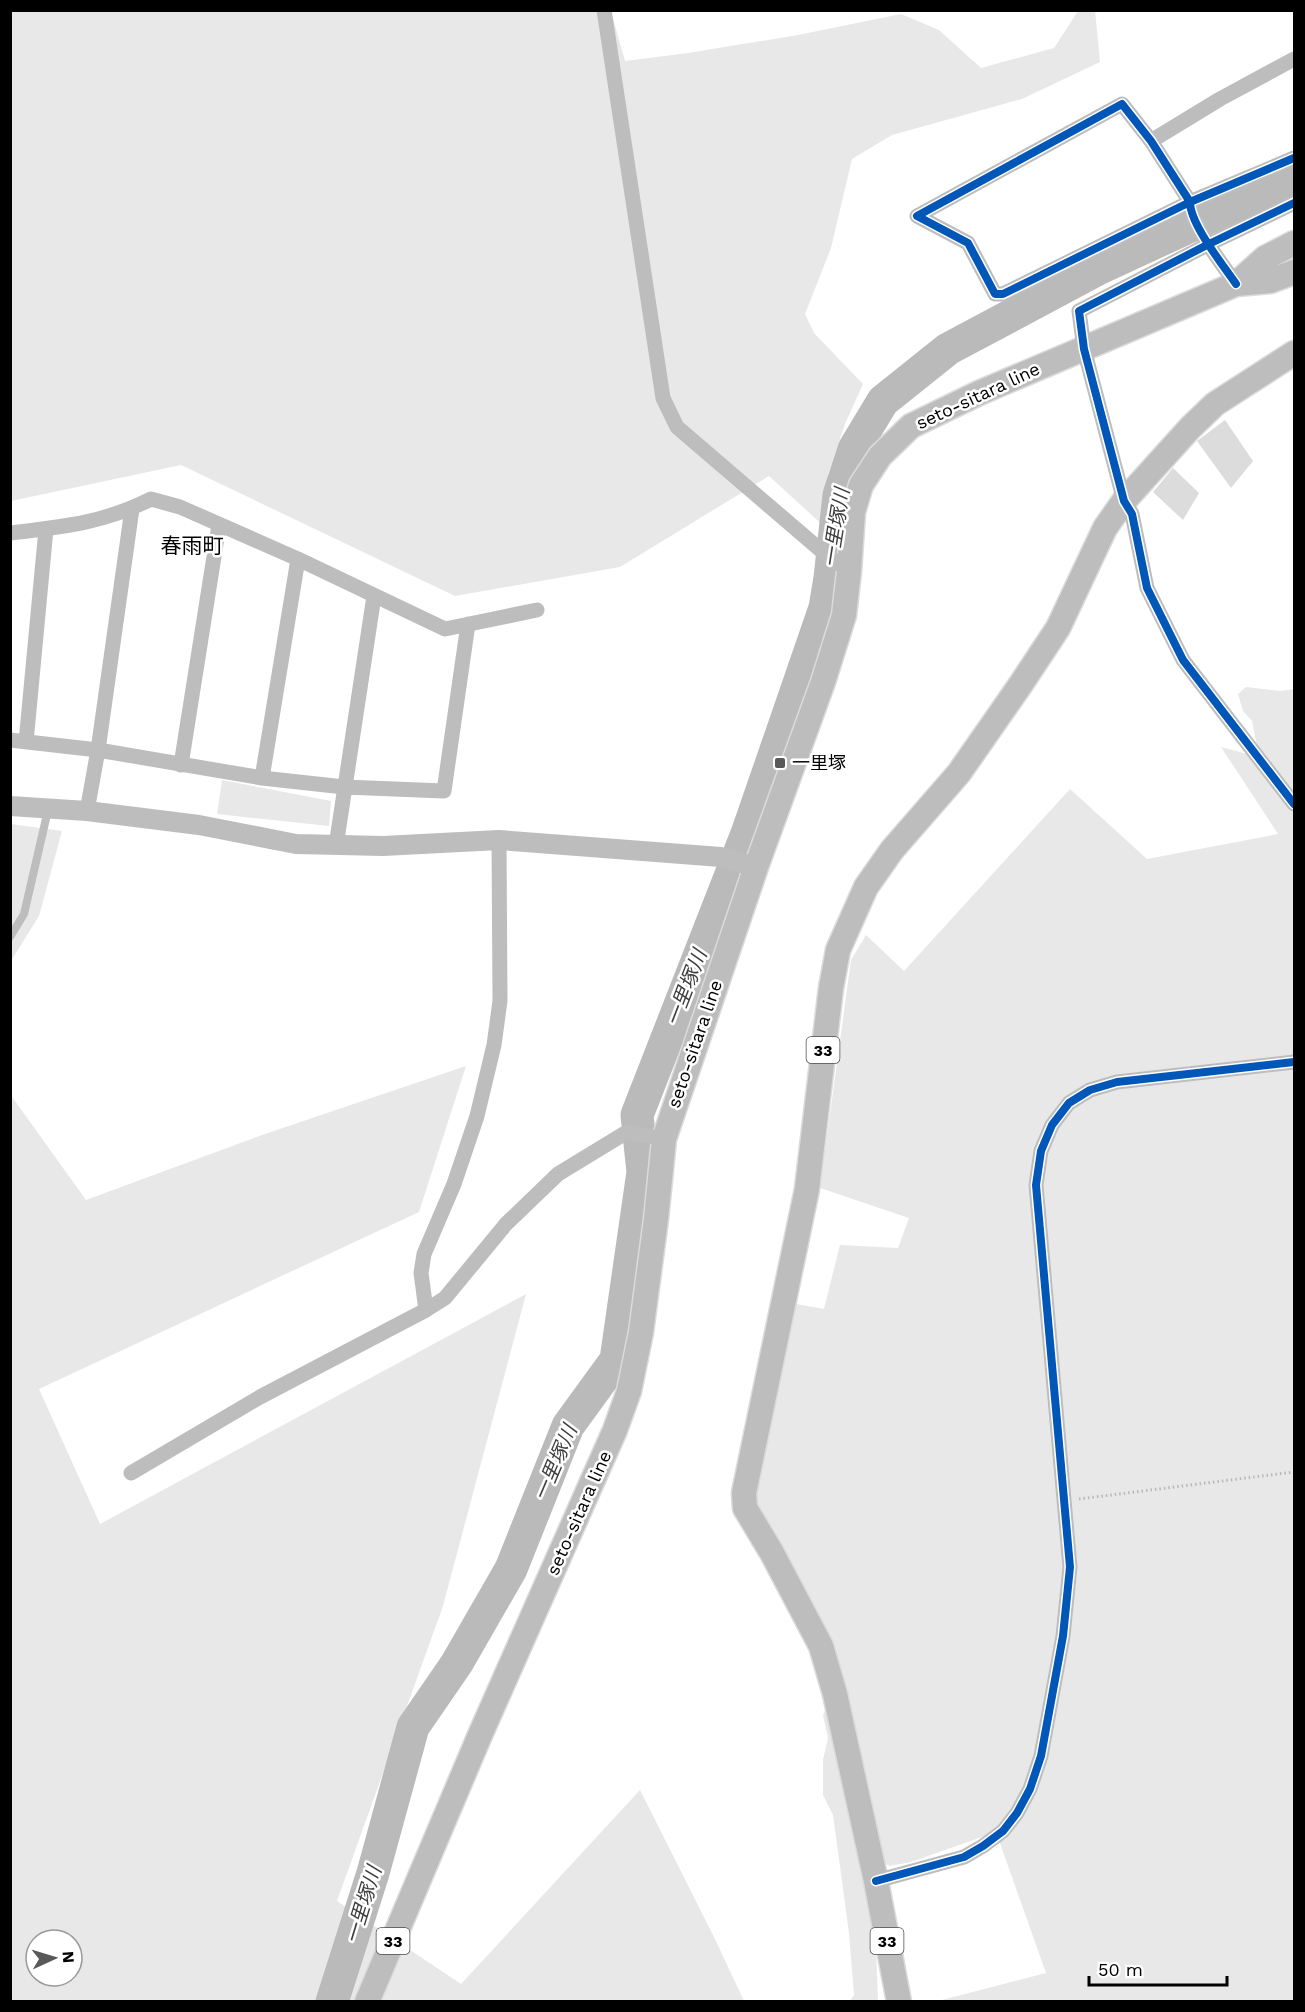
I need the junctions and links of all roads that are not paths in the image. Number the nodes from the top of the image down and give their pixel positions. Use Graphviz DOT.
graph roads {
  1 [pos="604,10"];
  2 [pos="1294,59"];
  3 [pos="1151,141"];
  4 [pos="1294,158"];
  5 [pos="1294,203"];
  6 [pos="1190,205"];
  7 [pos="1206,240"];
  8 [pos="1294,243"];
  9 [pos="1294,272"];
  10 [pos="1236,284"];
  11 [pos="1084,349"];
  12 [pos="1294,353"];
  13 [pos="1124,501"];
  14 [pos="132,509"];
  15 [pos="219,525"];
  16 [pos="46,529"];
  17 [pos="10,533"];
  18 [pos="298,559"];
  19 [pos="847,570"];
  20 [pos="374,596"];
  21 [pos="537,610"];
  22 [pos="468,624"];
  23 [pos="10,740"];
  24 [pos="26,742"];
  25 [pos="98,750"];
  26 [pos="182,765"];
  27 [pos="262,778"];
  28 [pos="344,787"];
  29 [pos="1294,804"];
  30 [pos="10,806"];
  31 [pos="48,810"];
  32 [pos="87,812"];
  33 [pos="499,840"];
  34 [pos="336,846"];
  35 [pos="756,867"];
  36 [pos="10,937"];
  37 [pos="1294,1062"];
  38 [pos="660,1138"];
  39 [pos="426,1310"];
  40 [pos="130,1473"];
  41 [pos="876,1881"];
  42 [pos="367,2001"];
  43 [pos="899,2001"];
  1 -- 19 [label="street"];
  2 -- 3 [label="street"];
  3 -- 6 [label="street"];
  3 -- 6 [label="street"];
  4 -- 6 [label="street"];
  5 -- 7 [label="street"];
  6 -- 7 [label="street"];
  7 -- 10 [label="street"];
  7 -- 11 [label="street"];
  8 -- 10 [label="main road, seto-sitara line / 33"];
  9 -- 10 [label="main road, seto-sitara line / 33"];
  10 -- 11 [label="main road, seto-sitara line / 33"];
  11 -- 13 [label="street"];
  11 -- 19 [label="main road, seto-sitara line / 33"];
  12 -- 13 [label="main road, 33"];
  13 -- 29 [label="street"];
  13 -- 41 [label="main road, 33"];
  14 -- 15 [label="street"];
  14 -- 16 [label="street"];
  14 -- 25 [label="street"];
  15 -- 18 [label="street"];
  15 -- 26 [label="street"];
  16 -- 17 [label="street"];
  16 -- 24 [label="street"];
  18 -- 20 [label="street"];
  18 -- 27 [label="street"];
  19 -- 35 [label="main road, seto-sitara line / 33"];
  20 -- 22 [label="street"];
  20 -- 28 [label="street"];
  21 -- 22 [label="street"];
  22 -- 28 [label="street"];
  23 -- 24 [label="street"];
  24 -- 25 [label="street"];
  25 -- 26 [label="street"];
  25 -- 32 [label="street"];
  26 -- 27 [label="street"];
  27 -- 28 [label="street"];
  28 -- 34 [label="street"];
  30 -- 31 [label="street"];
  31 -- 32 [label="street"];
  31 -- 36 [label="lane"];
  32 -- 34 [label="street"];
  33 -- 34 [label="street"];
  33 -- 35 [label="street"];
  33 -- 39 [label="street"];
  35 -- 38 [label="main road, seto-sitara line / 33"];
  37 -- 41 [label="street"];
  38 -- 39 [label="street"];
  38 -- 42 [label="main road, seto-sitara line / 33"];
  39 -- 40 [label="street"];
  41 -- 43 [label="main road, 33"];
}
